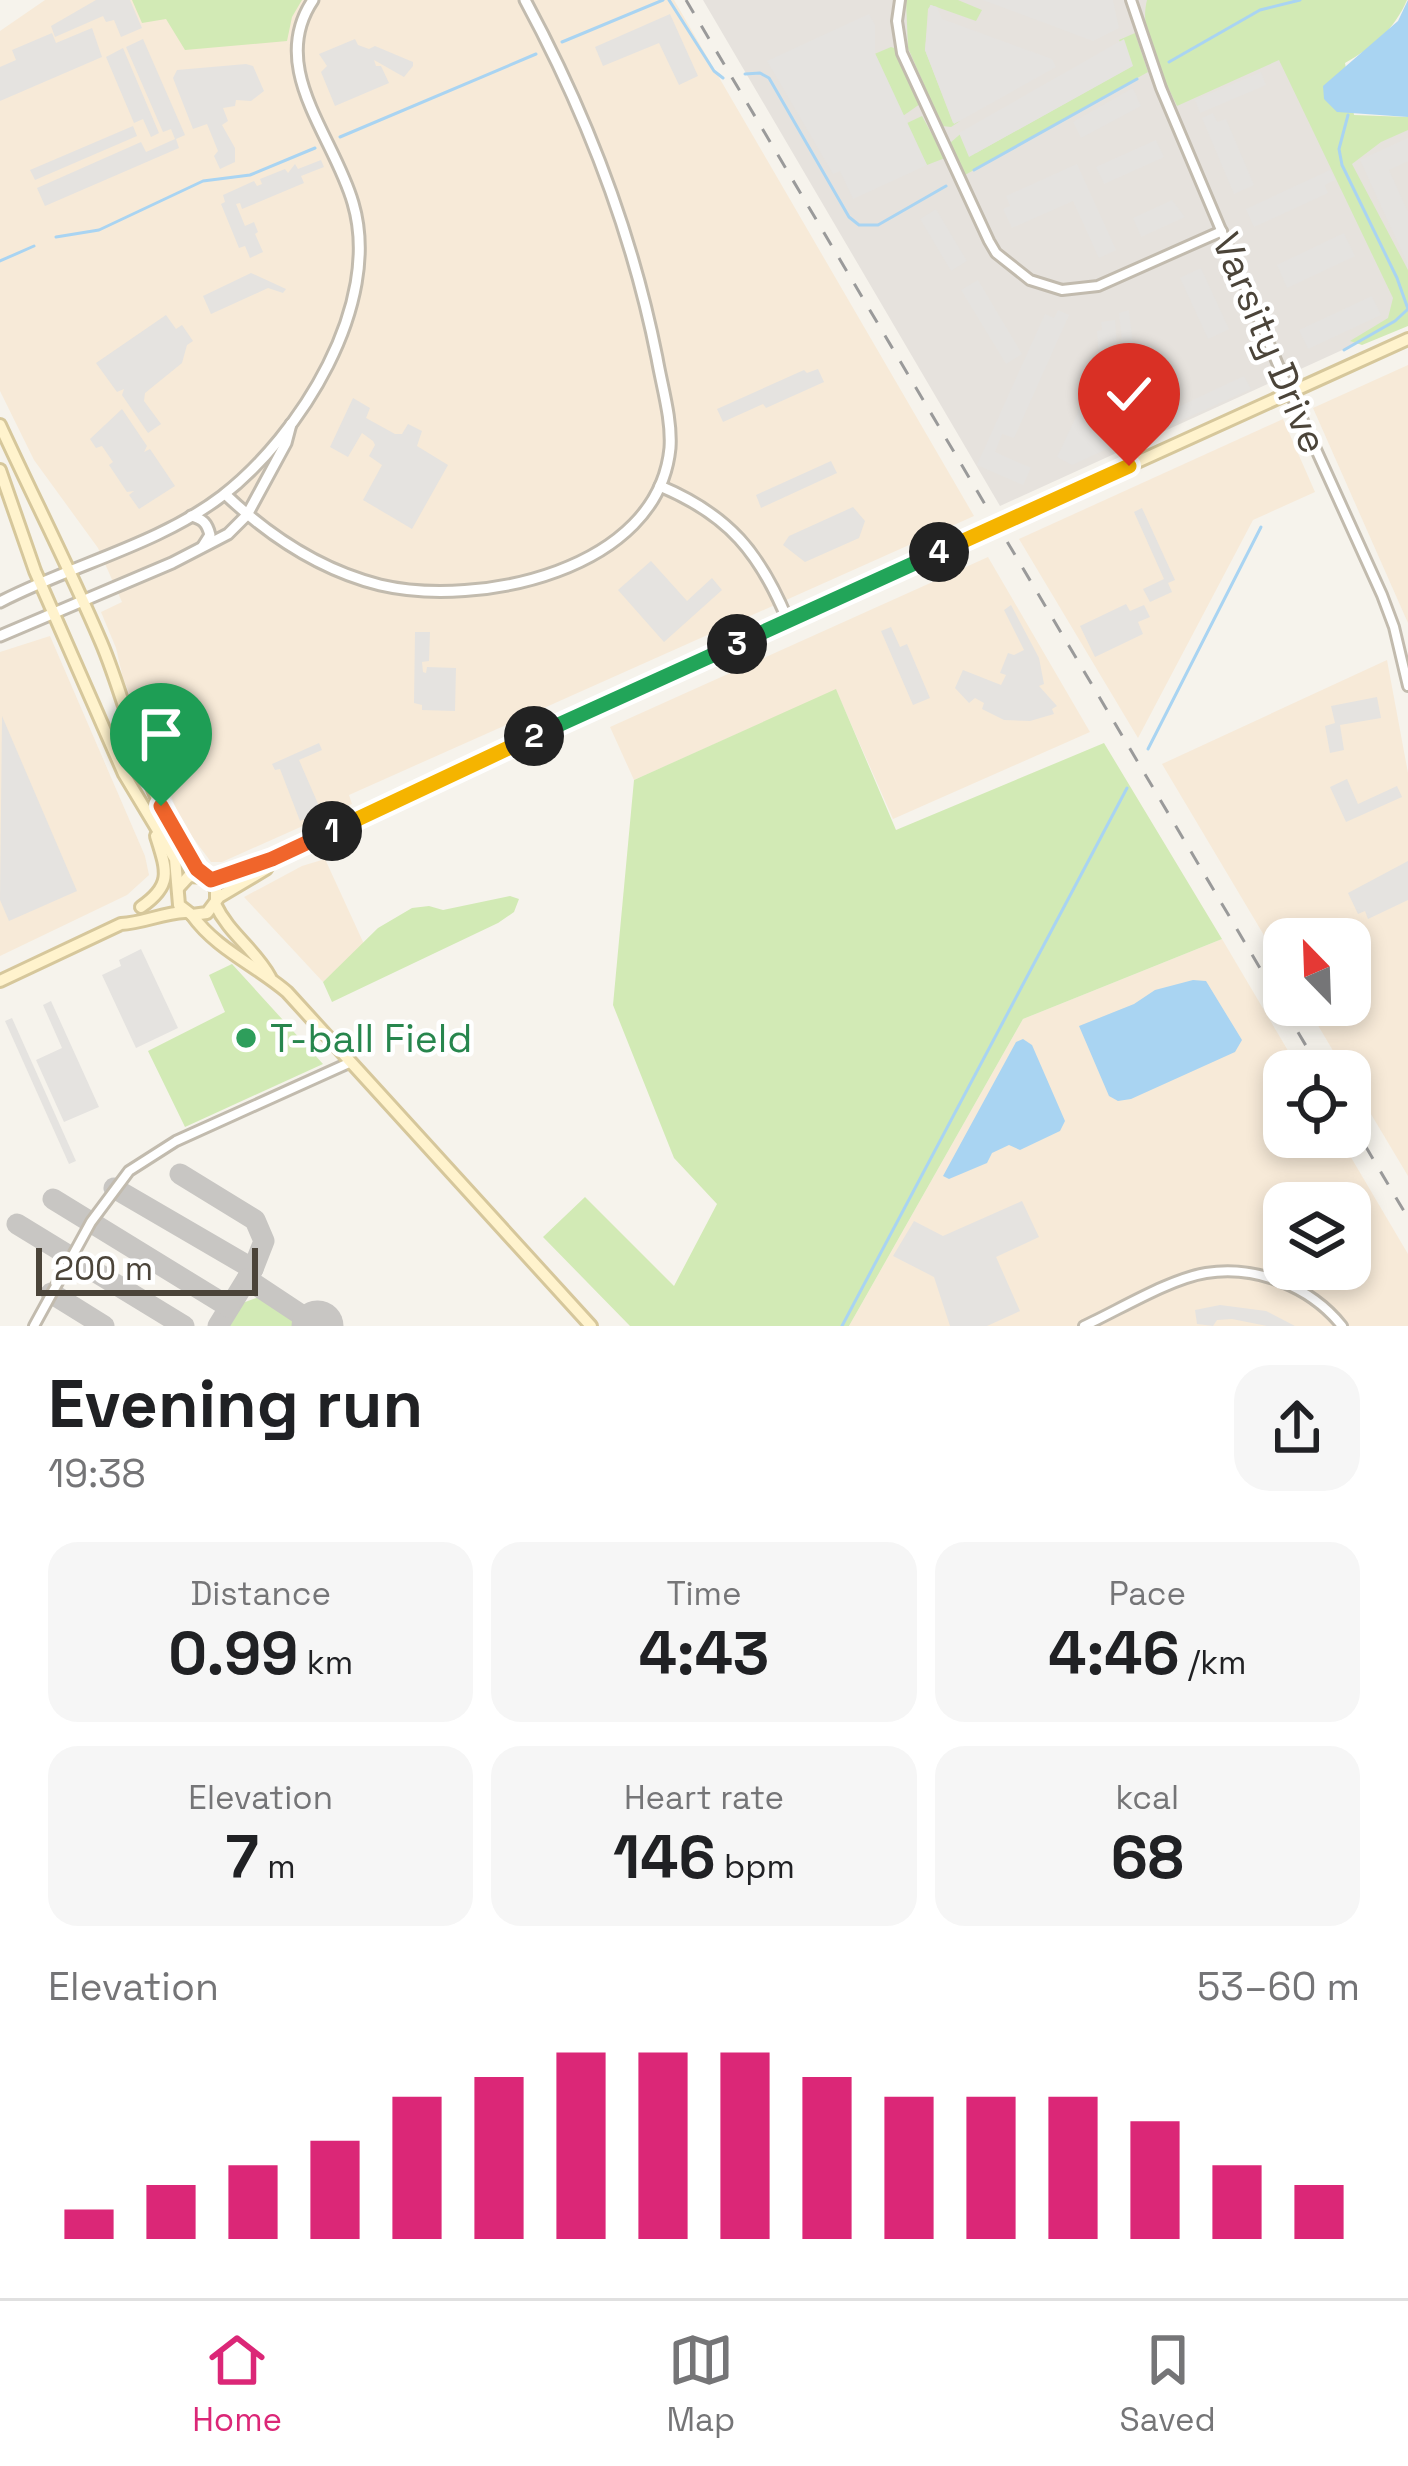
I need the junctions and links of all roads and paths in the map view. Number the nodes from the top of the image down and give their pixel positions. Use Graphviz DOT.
graph roads {
  1 [pos="313,0"];
  2 [pos="525,0"];
  3 [pos="900,0"];
  4 [pos="1131,0"];
  5 [pos="1222,231"];
  6 [pos="1408,339"];
  7 [pos="1290,392"];
  8 [pos="292,421"];
  9 [pos="0,424"];
  10 [pos="0,470"];
  11 [pos="660,486"];
  12 [pos="225,494"];
  13 [pos="247,515"];
  14 [pos="191,516"];
  15 [pos="52,537"];
  16 [pos="199,550"];
  17 [pos="68,571"];
  18 [pos="41,583"];
  19 [pos="0,602"];
  20 [pos="82,602"];
  21 [pos="55,614"];
  22 [pos="788,621"];
  23 [pos="0,636"];
  24 [pos="1408,686"];
  25 [pos="125,711"];
  26 [pos="98,714"];
  27 [pos="117,757"];
  28 [pos="134,791"];
  29 [pos="156,795"];
  30 [pos="145,811"];
  31 [pos="170,822"];
  32 [pos="272,859"];
  33 [pos="207,878"];
  34 [pos="177,890"];
  35 [pos="215,902"];
  36 [pos="141,908"];
  37 [pos="189,914"];
  38 [pos="121,924"];
  39 [pos="271,977"];
  40 [pos="0,981"];
  41 [pos="351,1062"];
  42 [pos="34,1326"];
  43 [pos="590,1326"];
  44 [pos="1084,1326"];
  45 [pos="1342,1326"];
  1 -- 8 [label="street"];
  2 -- 11 [label="street"];
  3 -- 5 [label="street"];
  4 -- 5 [label="street, Varsity Drive"];
  5 -- 7 [label="street, Varsity Drive"];
  6 -- 7 [label="main road"];
  7 -- 22 [label="main road"];
  7 -- 24 [label="street, Varsity Drive"];
  8 -- 12 [label="street"];
  8 -- 13 [label="street"];
  9 -- 15 [label="main road"];
  10 -- 15 [label="main road"];
  10 -- 18 [label="main road"];
  11 -- 13 [label="street"];
  11 -- 22 [label="street"];
  12 -- 13 [label="street"];
  12 -- 14 [label="street"];
  13 -- 16 [label="street"];
  14 -- 16 [label="street"];
  14 -- 17 [label="street"];
  15 -- 17 [label="main road"];
  16 -- 20 [label="street"];
  17 -- 18 [label="street"];
  17 -- 20 [label="main road"];
  18 -- 19 [label="street"];
  18 -- 21 [label="main road"];
  20 -- 21 [label="street"];
  20 -- 25 [label="main road"];
  21 -- 23 [label="street"];
  21 -- 26 [label="main road"];
  22 -- 32 [label="main road"];
  25 -- 26 [label="main road"];
  25 -- 29 [label="main road"];
  26 -- 27 [label="main road"];
  27 -- 28 [label="main road"];
  27 -- 29 [label="main road"];
  28 -- 30 [label="main road"];
  28 -- 31 [label="main road"];
  29 -- 31 [label="main road"];
  30 -- 34 [label="main road"];
  30 -- 36 [label="main road"];
  31 -- 33 [label="main road"];
  32 -- 33 [label="main road"];
  32 -- 35 [label="main road"];
  33 -- 34 [label="main road"];
  33 -- 35 [label="main road"];
  34 -- 36 [label="main road"];
  34 -- 37 [label="main road"];
  35 -- 37 [label="main road"];
  35 -- 39 [label="main road"];
  36 -- 38 [label="main road"];
  37 -- 38 [label="main road"];
  37 -- 39 [label="main road"];
  38 -- 40 [label="main road"];
  39 -- 41 [label="main road"];
  41 -- 42 [label="street"];
  41 -- 43 [label="main road"];
  44 -- 45 [label="street"];
}
